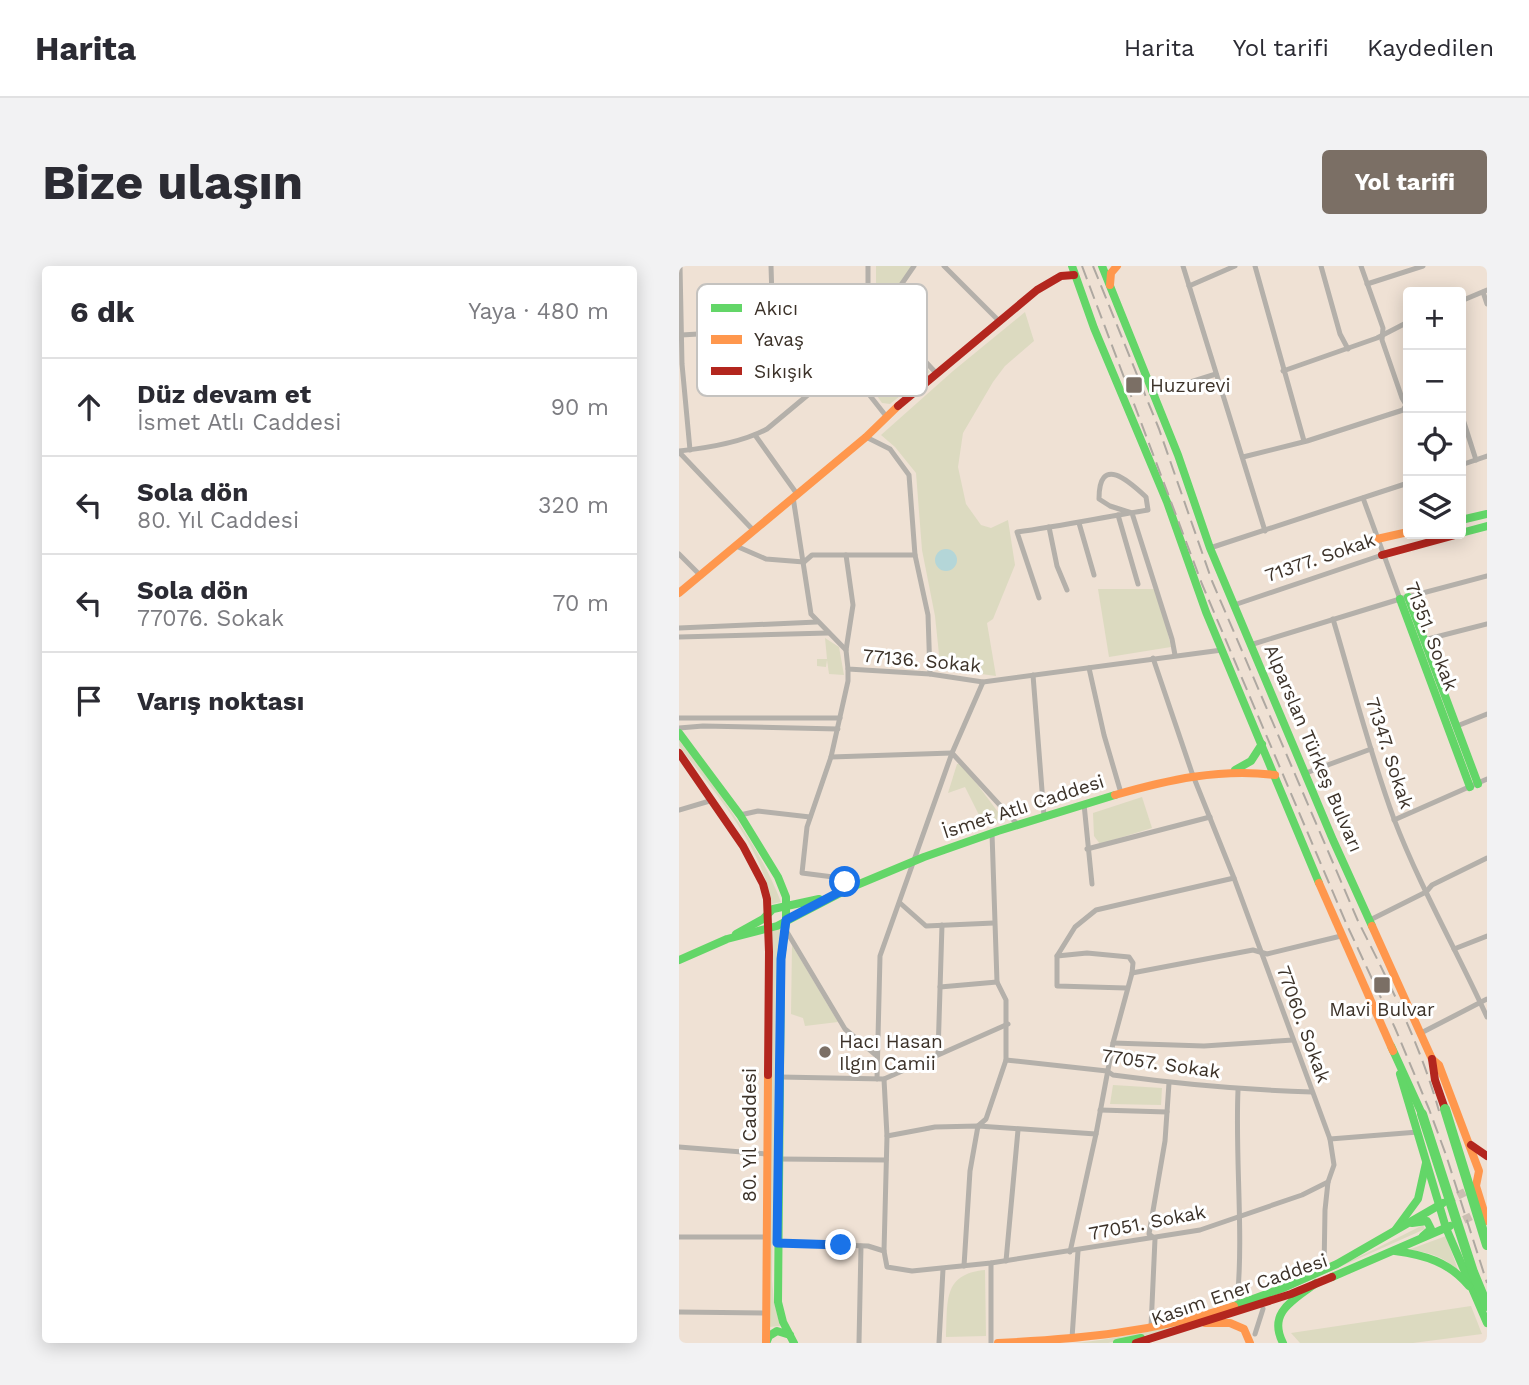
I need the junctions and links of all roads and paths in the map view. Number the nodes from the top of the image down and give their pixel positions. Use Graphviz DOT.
graph roads {
  1 [pos="680,266"];
  2 [pos="771,266"];
  3 [pos="868,266"];
  4 [pos="914,266"];
  5 [pos="944,266"];
  6 [pos="1102,266"];
  7 [pos="1118,266"];
  8 [pos="1183,266"];
  9 [pos="1235,266"];
  10 [pos="1255,266"];
  11 [pos="1321,266"];
  12 [pos="1361,266"];
  13 [pos="1423,266"];
  14 [pos="1073,270"];
  15 [pos="772,284"];
  16 [pos="868,284"];
  17 [pos="902,284"];
  18 [pos="1367,284"];
  19 [pos="1189,286"];
  20 [pos="1110,288"];
  21 [pos="1485,291"];
  22 [pos="1466,299"];
  23 [pos="1487,304"];
  24 [pos="999,321"];
  25 [pos="1403,324"];
  26 [pos="1382,334"];
  27 [pos="681,340"];
  28 [pos="1348,349"];
  29 [pos="927,363"];
  30 [pos="1283,371"];
  31 [pos="937,374"];
  32 [pos="1216,374"];
  33 [pos="927,382"];
  34 [pos="1152,394"];
  35 [pos="807,396"];
  36 [pos="870,396"];
  37 [pos="910,396"];
  38 [pos="1403,397"];
  39 [pos="1403,410"];
  40 [pos="886,416"];
  41 [pos="1466,429"];
  42 [pos="755,435"];
  43 [pos="866,437"];
  44 [pos="1304,441"];
  45 [pos="689,450"];
  46 [pos="679,452"];
  47 [pos="1487,456"];
  48 [pos="1243,457"];
  49 [pos="1476,460"];
  50 [pos="1466,463"];
  51 [pos="1403,485"];
  52 [pos="795,496"];
  53 [pos="1363,498"];
  54 [pos="1132,513"];
  55 [pos="1487,514"];
  56 [pos="1118,516"];
  57 [pos="1466,519"];
  58 [pos="1079,523"];
  59 [pos="1487,526"];
  60 [pos="1049,527"];
  61 [pos="754,531"];
  62 [pos="1265,531"];
  63 [pos="1466,531"];
  64 [pos="1403,533"];
  65 [pos="1377,539"];
  66 [pos="1439,539"];
  67 [pos="736,546"];
  68 [pos="1210,548"];
  69 [pos="679,554"];
  70 [pos="846,555"];
  71 [pos="915,555"];
  72 [pos="1382,555"];
  73 [pos="804,562"];
  74 [pos="1094,575"];
  75 [pos="701,576"];
  76 [pos="1487,576"];
  77 [pos="1138,584"];
  78 [pos="1067,590"];
  79 [pos="679,593"];
  80 [pos="1039,597"];
  81 [pos="1404,598"];
  82 [pos="1234,606"];
  83 [pos="1333,620"];
  84 [pos="817,622"];
  85 [pos="1487,624"];
  86 [pos="679,628"];
  87 [pos="828,633"];
  88 [pos="679,637"];
  89 [pos="1425,640"];
  90 [pos="1251,645"];
  91 [pos="846,650"];
  92 [pos="1222,650"];
  93 [pos="1175,656"];
  94 [pos="1153,658"];
  95 [pos="1089,668"];
  96 [pos="848,669"];
  97 [pos="930,674"];
  98 [pos="1033,676"];
  99 [pos="983,682"];
  100 [pos="1487,714"];
  101 [pos="679,718"];
  102 [pos="840,718"];
  103 [pos="1457,726"];
  104 [pos="838,729"];
  105 [pos="679,731"];
  106 [pos="1262,744"];
  107 [pos="1371,749"];
  108 [pos="952,752"];
  109 [pos="679,753"];
  110 [pos="831,757"];
  111 [pos="1235,771"];
  112 [pos="1306,773"];
  113 [pos="1275,775"];
  114 [pos="1194,778"];
  115 [pos="1478,783"];
  116 [pos="1121,793"];
  117 [pos="713,800"];
  118 [pos="1084,804"];
  119 [pos="679,810"];
  120 [pos="740,815"];
  121 [pos="1044,816"];
  122 [pos="810,817"];
  123 [pos="1210,817"];
  124 [pos="1394,820"];
  125 [pos="1018,825"];
  126 [pos="992,833"];
  127 [pos="1087,849"];
  128 [pos="1487,858"];
  129 [pos="914,860"];
  130 [pos="1234,878"];
  131 [pos="1092,884"];
  132 [pos="849,887"];
  133 [pos="1426,892"];
  134 [pos="828,897"];
  135 [pos="899,903"];
  136 [pos="785,904"];
  137 [pos="768,915"];
  138 [pos="786,920"];
  139 [pos="1370,920"];
  140 [pos="994,923"];
  141 [pos="942,925"];
  142 [pos="768,928"];
  143 [pos="783,932"];
  144 [pos="1342,936"];
  145 [pos="1487,936"];
  146 [pos="727,939"];
  147 [pos="1454,949"];
  148 [pos="1261,952"];
  149 [pos="1057,956"];
  150 [pos="679,960"];
  151 [pos="1132,974"];
  152 [pos="997,982"];
  153 [pos="940,987"];
  154 [pos="1126,988"];
  155 [pos="1487,999"];
  156 [pos="1479,1003"];
  157 [pos="1487,1017"];
  158 [pos="1008,1024"];
  159 [pos="1421,1033"];
  160 [pos="1293,1040"];
  161 [pos="1113,1043"];
  162 [pos="1391,1046"];
  163 [pos="938,1054"];
  164 [pos="877,1056"];
  165 [pos="1432,1059"];
  166 [pos="1006,1060"];
  167 [pos="1107,1071"];
  168 [pos="779,1077"];
  169 [pos="877,1079"];
  170 [pos="884,1079"];
  171 [pos="1169,1083"];
  172 [pos="1238,1090"];
  173 [pos="1312,1092"];
  174 [pos="1100,1110"];
  175 [pos="1167,1112"];
  176 [pos="978,1126"];
  177 [pos="1019,1130"];
  178 [pos="1419,1132"];
  179 [pos="1097,1134"];
  180 [pos="887,1136"];
  181 [pos="1330,1139"];
  182 [pos="1471,1145"];
  183 [pos="679,1147"];
  184 [pos="766,1154"];
  185 [pos="1487,1156"];
  186 [pos="779,1159"];
  187 [pos="886,1160"];
  188 [pos="1426,1160"];
  189 [pos="1487,1181"];
  190 [pos="1328,1182"];
  191 [pos="1474,1187"];
  192 [pos="1441,1204"];
  193 [pos="1483,1210"];
  194 [pos="1241,1216"];
  195 [pos="1487,1221"];
  196 [pos="1409,1224"];
  197 [pos="1448,1227"];
  198 [pos="1394,1231"];
  199 [pos="679,1237"];
  200 [pos="765,1237"];
  201 [pos="1154,1239"];
  202 [pos="777,1243"];
  203 [pos="1411,1243"];
  204 [pos="1487,1245"];
  205 [pos="861,1246"];
  206 [pos="884,1251"];
  207 [pos="1078,1251"];
  208 [pos="1392,1251"];
  209 [pos="1070,1252"];
  210 [pos="1006,1261"];
  211 [pos="991,1263"];
  212 [pos="964,1266"];
  213 [pos="943,1269"];
  214 [pos="1324,1270"];
  215 [pos="1316,1283"];
  216 [pos="1471,1290"];
  217 [pos="1237,1304"];
  218 [pos="1487,1306"];
  219 [pos="1263,1309"];
  220 [pos="679,1312"];
  221 [pos="765,1313"];
  222 [pos="1205,1323"];
  223 [pos="1487,1323"];
  224 [pos="1151,1327"];
  225 [pos="1158,1336"];
  226 [pos="1072,1338"];
  227 [pos="1253,1338"];
  228 [pos="792,1339"];
  229 [pos="766,1343"];
  230 [pos="804,1343"];
  231 [pos="859,1343"];
  232 [pos="940,1343"];
  233 [pos="991,1343"];
  234 [pos="998,1343"];
  235 [pos="1057,1343"];
  236 [pos="1117,1343"];
  237 [pos="1136,1343"];
  238 [pos="1283,1343"];
  1 -- 27 [label="street"];
  2 -- 15 [label="street"];
  3 -- 16 [label="street"];
  4 -- 17 [label="street"];
  5 -- 24 [label="street"];
  6 -- 20 [label="main road, Alparslan Türkeş Bulvarı"];
  7 -- 20 [label="main road"];
  8 -- 19 [label="street"];
  9 -- 19 [label="street"];
  10 -- 30 [label="street"];
  11 -- 28 [label="street"];
  12 -- 18 [label="street"];
  13 -- 18 [label="street"];
  14 -- 24 [label="main road"];
  14 -- 92 [label="main road"];
  18 -- 26 [label="street"];
  19 -- 32 [label="street"];
  20 -- 34 [label="main road, Alparslan Türkeş Bulvarı"];
  21 -- 22 [label="street"];
  21 -- 23 [label="street"];
  24 -- 31 [label="main road"];
  25 -- 26 [label="street"];
  26 -- 28 [label="street"];
  26 -- 38 [label="street"];
  27 -- 45 [label="street"];
  28 -- 30 [label="street"];
  29 -- 31 [label="street"];
  30 -- 44 [label="street"];
  31 -- 33 [label="main road"];
  32 -- 34 [label="street"];
  32 -- 48 [label="street"];
  34 -- 68 [label="main road, Alparslan Türkeş Bulvarı"];
  35 -- 42 [label="street"];
  36 -- 40 [label="street"];
  37 -- 40 [label="main road"];
  39 -- 44 [label="street"];
  40 -- 43 [label="main road"];
  41 -- 49 [label="street"];
  42 -- 45 [label="street"];
  42 -- 52 [label="street"];
  43 -- 52 [label="main road"];
  43 -- 71 [label="street"];
  44 -- 48 [label="street"];
  45 -- 46 [label="street"];
  46 -- 61 [label="street"];
  47 -- 49 [label="street"];
  48 -- 62 [label="street"];
  49 -- 50 [label="street"];
  51 -- 53 [label="street"];
  52 -- 61 [label="main road"];
  52 -- 73 [label="street, 77136. Sokak"];
  53 -- 62 [label="street"];
  53 -- 65 [label="street, 71351. Sokak"];
  54 -- 54 [label="street"];
  54 -- 56 [label="street"];
  54 -- 93 [label="street"];
  55 -- 57 [label="main road"];
  56 -- 58 [label="street"];
  56 -- 77 [label="street"];
  58 -- 60 [label="street"];
  58 -- 74 [label="street"];
  59 -- 63 [label="main road, 71377. Sokak"];
  60 -- 78 [label="street"];
  60 -- 80 [label="street"];
  61 -- 67 [label="main road"];
  62 -- 68 [label="street"];
  64 -- 65 [label="main road, 71377. Sokak"];
  65 -- 72 [label="street, 71351. Sokak"];
  66 -- 72 [label="main road, 71377. Sokak"];
  67 -- 73 [label="street"];
  67 -- 75 [label="main road"];
  68 -- 82 [label="main road, Alparslan Türkeş Bulvarı"];
  69 -- 75 [label="street"];
  70 -- 71 [label="street"];
  70 -- 73 [label="street"];
  70 -- 91 [label="street"];
  71 -- 97 [label="street"];
  72 -- 81 [label="street, 71351. Sokak"];
  72 -- 82 [label="street, 71377. Sokak"];
  73 -- 84 [label="street, 77136. Sokak"];
  75 -- 79 [label="main road"];
  76 -- 81 [label="street"];
  81 -- 83 [label="street"];
  81 -- 89 [label="main road, 71351. Sokak"];
  81 -- 115 [label="main road, 71351. Sokak"];
  82 -- 90 [label="main road, Alparslan Türkeş Bulvarı"];
  83 -- 90 [label="street"];
  83 -- 107 [label="street, 71347. Sokak"];
  84 -- 86 [label="street"];
  84 -- 87 [label="street, 77136. Sokak"];
  85 -- 89 [label="street"];
  87 -- 88 [label="street"];
  87 -- 91 [label="street, 77136. Sokak"];
  89 -- 103 [label="main road, 71351. Sokak"];
  90 -- 112 [label="main road, Alparslan Türkeş Bulvarı"];
  91 -- 96 [label="street, 77136. Sokak"];
  92 -- 93 [label="street, 77136. Sokak"];
  92 -- 106 [label="main road"];
  93 -- 94 [label="street, 77136. Sokak"];
  94 -- 95 [label="street, 77136. Sokak"];
  94 -- 114 [label="street, 77060. Sokak"];
  95 -- 98 [label="street, 77136. Sokak"];
  95 -- 116 [label="street"];
  96 -- 97 [label="street, 77136. Sokak"];
  96 -- 102 [label="street"];
  97 -- 99 [label="street, 77136. Sokak"];
  98 -- 99 [label="street, 77136. Sokak"];
  98 -- 121 [label="street"];
  99 -- 108 [label="street"];
  100 -- 103 [label="street"];
  101 -- 102 [label="street"];
  102 -- 104 [label="street"];
  103 -- 115 [label="main road, 71351. Sokak"];
  104 -- 105 [label="street"];
  104 -- 110 [label="street"];
  105 -- 120 [label="main road"];
  106 -- 111 [label="main road"];
  106 -- 113 [label="main road"];
  107 -- 112 [label="street"];
  107 -- 124 [label="street, 71347. Sokak"];
  108 -- 110 [label="street"];
  108 -- 125 [label="street"];
  108 -- 129 [label="street"];
  109 -- 117 [label="main road"];
  110 -- 122 [label="street"];
  111 -- 113 [label="main road, İsmet Atlı Caddesi"];
  111 -- 114 [label="main road, İsmet Atlı Caddesi"];
  112 -- 139 [label="main road, Alparslan Türkeş Bulvarı"];
  113 -- 144 [label="main road"];
  114 -- 116 [label="main road, İsmet Atlı Caddesi"];
  114 -- 123 [label="street, 77060. Sokak"];
  115 -- 124 [label="street"];
  116 -- 118 [label="main road, İsmet Atlı Caddesi"];
  117 -- 119 [label="street"];
  117 -- 137 [label="main road"];
  118 -- 121 [label="main road, İsmet Atlı Caddesi"];
  118 -- 127 [label="street"];
  120 -- 122 [label="street"];
  120 -- 136 [label="main road"];
  121 -- 125 [label="main road, İsmet Atlı Caddesi"];
  122 -- 132 [label="street"];
  123 -- 127 [label="street"];
  123 -- 130 [label="street, 77060. Sokak"];
  124 -- 133 [label="street, 71347. Sokak"];
  125 -- 126 [label="main road, İsmet Atlı Caddesi"];
  126 -- 129 [label="main road, İsmet Atlı Caddesi"];
  126 -- 140 [label="street"];
  127 -- 131 [label="street"];
  128 -- 133 [label="street"];
  129 -- 132 [label="main road, İsmet Atlı Caddesi"];
  129 -- 135 [label="street"];
  130 -- 148 [label="street, 77060. Sokak"];
  130 -- 149 [label="street"];
  132 -- 134 [label="main road, İsmet Atlı Caddesi"];
  133 -- 139 [label="street"];
  133 -- 147 [label="street, 71347. Sokak"];
  134 -- 136 [label="main road, İsmet Atlı Caddesi"];
  134 -- 138 [label="main road, İsmet Atlı Caddesi"];
  135 -- 141 [label="street"];
  135 -- 164 [label="street"];
  136 -- 137 [label="main road"];
  136 -- 138 [label="main road, 80. Yıl Caddesi"];
  137 -- 142 [label="main road, 80. Yıl Caddesi"];
  137 -- 146 [label="main road"];
  138 -- 142 [label="main road, İsmet Atlı Caddesi"];
  138 -- 143 [label="main road, 80. Yıl Caddesi"];
  139 -- 159 [label="main road, Alparslan Türkeş Bulvarı"];
  140 -- 141 [label="street"];
  140 -- 152 [label="street"];
  141 -- 153 [label="street"];
  142 -- 146 [label="main road"];
  142 -- 184 [label="main road, 80. Yıl Caddesi"];
  143 -- 164 [label="street"];
  143 -- 168 [label="main road, 80. Yıl Caddesi"];
  144 -- 148 [label="street"];
  144 -- 162 [label="main road"];
  145 -- 147 [label="street"];
  146 -- 150 [label="main road"];
  147 -- 156 [label="street, 71347. Sokak"];
  148 -- 151 [label="street"];
  148 -- 160 [label="street, 77060. Sokak"];
  149 -- 151 [label="street"];
  149 -- 154 [label="street"];
  151 -- 154 [label="street"];
  152 -- 153 [label="street"];
  152 -- 158 [label="street"];
  153 -- 163 [label="street"];
  154 -- 161 [label="street"];
  155 -- 156 [label="street"];
  156 -- 157 [label="street, 71347. Sokak"];
  156 -- 159 [label="street"];
  158 -- 163 [label="street"];
  158 -- 166 [label="street"];
  159 -- 165 [label="main road, Alparslan Türkeş Bulvarı"];
  160 -- 161 [label="street"];
  160 -- 173 [label="street, 77060. Sokak"];
  161 -- 167 [label="street"];
  162 -- 178 [label="main road"];
  162 -- 218 [label="main road, bridge"];
  163 -- 170 [label="street"];
  164 -- 169 [label="street"];
  165 -- 182 [label="main road"];
  165 -- 204 [label="main road, Alparslan Türkeş Bulvarı, bridge"];
  166 -- 167 [label="street, 77057. Sokak"];
  166 -- 176 [label="street"];
  167 -- 171 [label="street, 77057. Sokak"];
  167 -- 174 [label="street"];
  168 -- 169 [label="street"];
  168 -- 186 [label="main road, 80. Yıl Caddesi"];
  169 -- 170 [label="street"];
  170 -- 180 [label="street"];
  171 -- 172 [label="street, 77057. Sokak"];
  171 -- 175 [label="street"];
  172 -- 173 [label="street, 77057. Sokak"];
  172 -- 194 [label="street"];
  173 -- 181 [label="street, 77060. Sokak"];
  174 -- 175 [label="street"];
  174 -- 179 [label="street"];
  175 -- 201 [label="street"];
  176 -- 177 [label="street"];
  176 -- 180 [label="street"];
  176 -- 212 [label="street"];
  177 -- 179 [label="street"];
  177 -- 210 [label="street"];
  178 -- 181 [label="street"];
  178 -- 188 [label="main road"];
  179 -- 209 [label="street"];
  180 -- 187 [label="street"];
  181 -- 190 [label="street, 77060. Sokak"];
  182 -- 185 [label="main road"];
  182 -- 191 [label="main road"];
  183 -- 184 [label="street"];
  184 -- 200 [label="main road, 80. Yıl Caddesi"];
  186 -- 187 [label="street"];
  186 -- 202 [label="main road, 80. Yıl Caddesi"];
  187 -- 206 [label="street"];
  188 -- 192 [label="main road"];
  188 -- 198 [label="main road"];
  189 -- 191 [label="main road"];
  190 -- 194 [label="street, 77051. Sokak"];
  190 -- 214 [label="street, 77060. Sokak"];
  191 -- 193 [label="main road"];
  192 -- 196 [label="main road, Kasım Ener Caddesi"];
  192 -- 197 [label="main road"];
  193 -- 195 [label="main road"];
  194 -- 201 [label="street, 77051. Sokak"];
  194 -- 217 [label="street"];
  196 -- 198 [label="main road, Kasım Ener Caddesi"];
  196 -- 203 [label="main road"];
  197 -- 203 [label="main road, Kasım Ener Caddesi"];
  197 -- 216 [label="main road"];
  198 -- 214 [label="main road, Kasım Ener Caddesi"];
  199 -- 200 [label="street"];
  200 -- 221 [label="main road, 80. Yıl Caddesi"];
  201 -- 207 [label="street, 77051. Sokak"];
  201 -- 224 [label="street"];
  202 -- 205 [label="street"];
  202 -- 228 [label="main road, 80. Yıl Caddesi"];
  203 -- 208 [label="main road, Kasım Ener Caddesi"];
  205 -- 206 [label="street"];
  205 -- 231 [label="street"];
  206 -- 213 [label="street, 77051. Sokak"];
  207 -- 209 [label="street, 77051. Sokak"];
  207 -- 226 [label="street"];
  208 -- 215 [label="main road, Kasım Ener Caddesi"];
  208 -- 216 [label="main road"];
  209 -- 210 [label="street, 77051. Sokak"];
  210 -- 211 [label="street, 77051. Sokak"];
  211 -- 212 [label="street, 77051. Sokak"];
  211 -- 233 [label="street"];
  212 -- 213 [label="street, 77051. Sokak"];
  213 -- 232 [label="street"];
  214 -- 217 [label="main road, Kasım Ener Caddesi"];
  215 -- 222 [label="main road, Kasım Ener Caddesi"];
  215 -- 238 [label="main road"];
  216 -- 223 [label="main road"];
  217 -- 224 [label="main road, Kasım Ener Caddesi"];
  219 -- 227 [label="street"];
  220 -- 221 [label="street"];
  221 -- 229 [label="main road, 80. Yıl Caddesi"];
  222 -- 225 [label="main road, Kasım Ener Caddesi"];
  222 -- 227 [label="main road"];
  224 -- 226 [label="main road, Kasım Ener Caddesi"];
  224 -- 235 [label="main road"];
  225 -- 236 [label="main road"];
  225 -- 237 [label="main road, Kasım Ener Caddesi"];
  226 -- 234 [label="main road, Kasım Ener Caddesi"];
  228 -- 229 [label="main road"];
  228 -- 230 [label="main road"];
}
